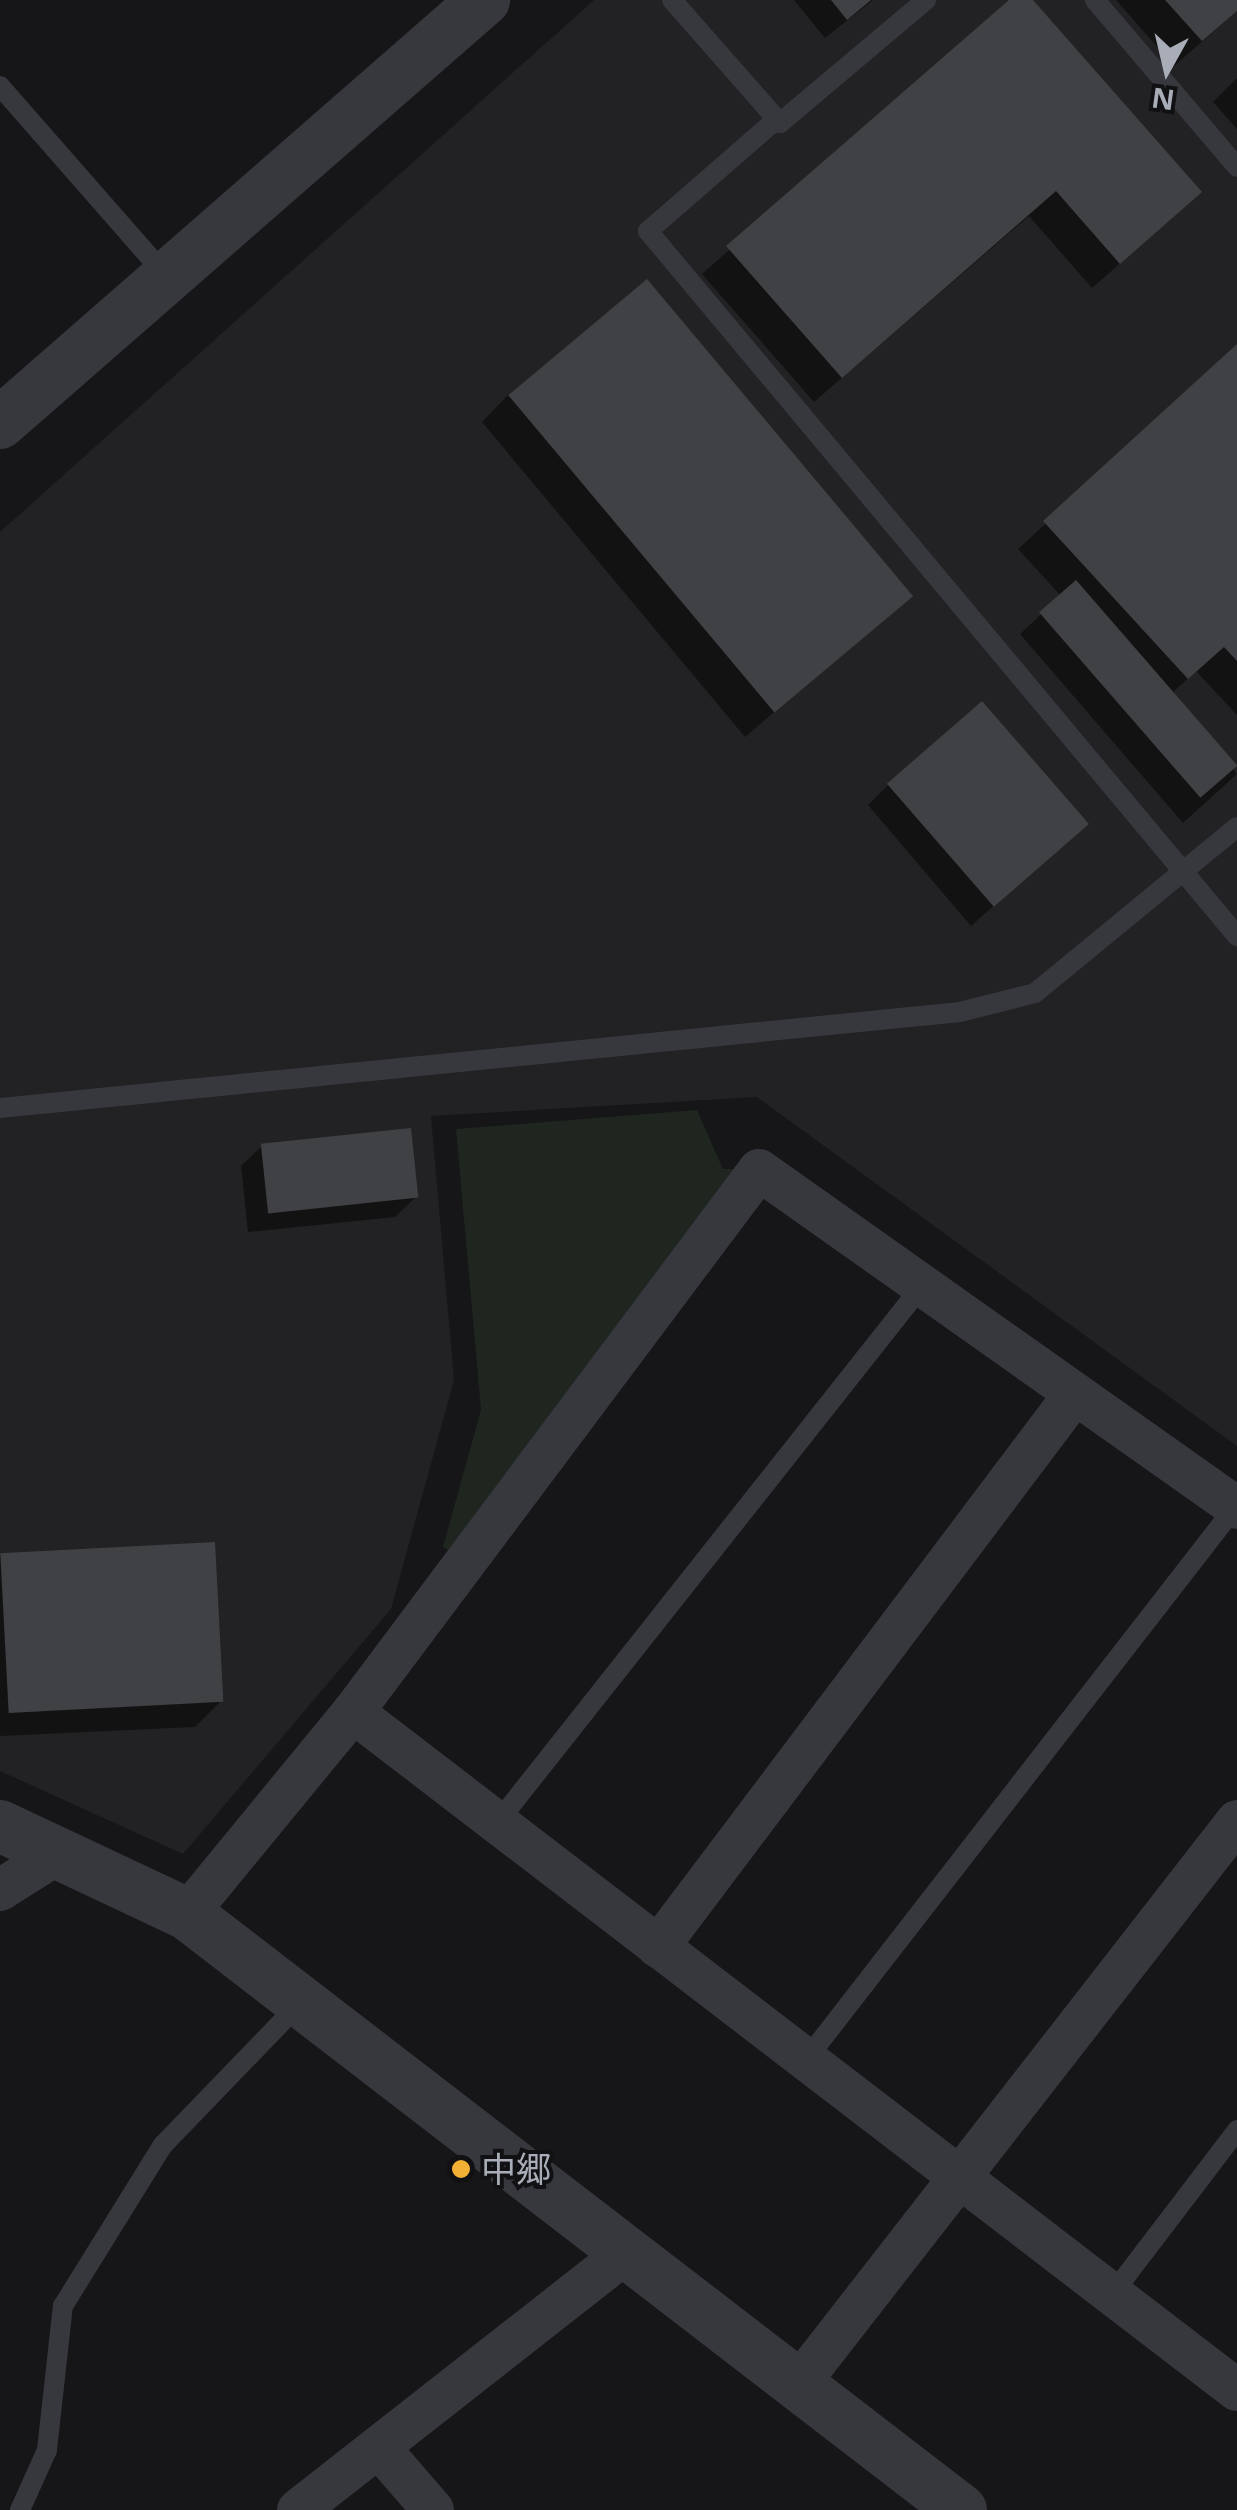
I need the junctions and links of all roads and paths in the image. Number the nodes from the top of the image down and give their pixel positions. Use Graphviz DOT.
graph roads {
  1 [pos="484,0"];
  2 [pos="672,0"];
  3 [pos="926,0"];
  4 [pos="1095,0"];
  5 [pos="0,86"];
  6 [pos="777,119"];
  7 [pos="1237,167"];
  8 [pos="168,279"];
  9 [pos="0,422"];
  10 [pos="1237,827"];
  11 [pos="1184,872"];
  12 [pos="1237,936"];
  13 [pos="0,1108"];
  14 [pos="920,1287"];
  15 [pos="1074,1395"];
  16 [pos="1236,1508"];
  17 [pos="354,1712"];
  18 [pos="1237,1822"];
  19 [pos="498,1823"];
  20 [pos="0,1826"];
  21 [pos="60,1852"];
  22 [pos="0,1890"];
  23 [pos="187,1914"];
  24 [pos="658,1948"];
  25 [pos="301,2001"];
  26 [pos="805,2062"];
  27 [pos="1237,2130"];
  28 [pos="959,2181"];
  29 [pos="628,2251"];
  30 [pos="1110,2298"];
  31 [pos="798,2386"];
  32 [pos="1237,2390"];
  33 [pos="382,2451"];
  34 [pos="20,2510"];
  35 [pos="298,2510"];
  36 [pos="433,2510"];
  37 [pos="961,2510"];
  1 -- 8 [label="street"];
  2 -- 6 [label="lane"];
  3 -- 6 [label="lane"];
  4 -- 7 [label="lane"];
  5 -- 8 [label="lane"];
  6 -- 11 [label="lane"];
  8 -- 9 [label="street"];
  10 -- 11 [label="lane"];
  11 -- 12 [label="lane"];
  11 -- 13 [label="lane"];
  14 -- 15 [label="street"];
  14 -- 17 [label="street"];
  14 -- 19 [label="lane"];
  15 -- 16 [label="street"];
  15 -- 24 [label="street"];
  16 -- 26 [label="lane"];
  17 -- 19 [label="street"];
  17 -- 23 [label="street"];
  18 -- 28 [label="street"];
  19 -- 24 [label="street"];
  20 -- 21 [label="street"];
  21 -- 22 [label="street"];
  21 -- 23 [label="street"];
  23 -- 25 [label="street"];
  24 -- 26 [label="street"];
  25 -- 29 [label="street"];
  25 -- 34 [label="lane"];
  26 -- 28 [label="street"];
  27 -- 30 [label="lane"];
  28 -- 30 [label="street"];
  28 -- 31 [label="street"];
  29 -- 31 [label="street"];
  29 -- 33 [label="street"];
  30 -- 32 [label="street"];
  31 -- 37 [label="street"];
  33 -- 35 [label="street"];
  33 -- 36 [label="street"];
}
